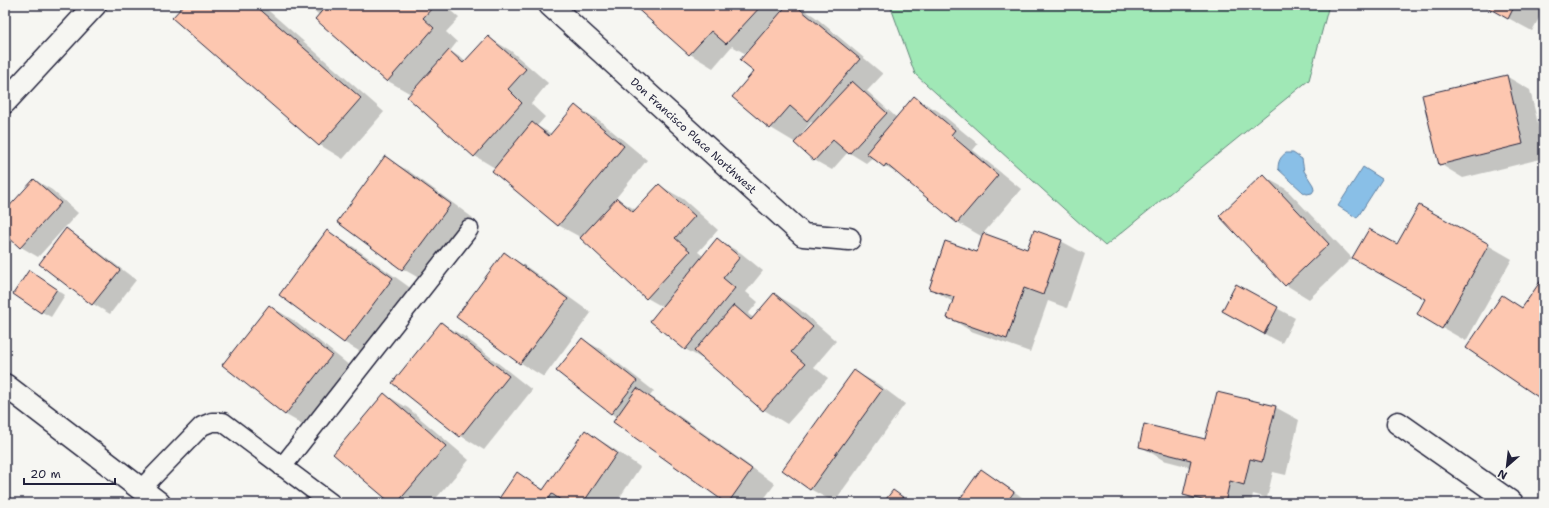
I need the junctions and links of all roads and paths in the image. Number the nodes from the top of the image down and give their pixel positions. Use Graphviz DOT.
graph roads {
  1 [pos="95,5"];
  2 [pos="550,5"];
  3 [pos="5,102"];
  4 [pos="469,229"];
  5 [pos="849,239"];
  6 [pos="5,386"];
  7 [pos="1398,423"];
  8 [pos="282,467"];
  9 [pos="141,489"];
  10 [pos="159,503"];
  11 [pos="331,503"];
  12 [pos="1512,503"];
  1 -- 3 [label="street"];
  2 -- 5 [label="street, Don Francisco Place Northwest"];
  4 -- 8 [label="lane"];
  6 -- 9 [label="street"];
  7 -- 12 [label="street"];
  8 -- 9 [label="lane"];
  8 -- 11 [label="lane"];
  9 -- 10 [label="street"];
}
